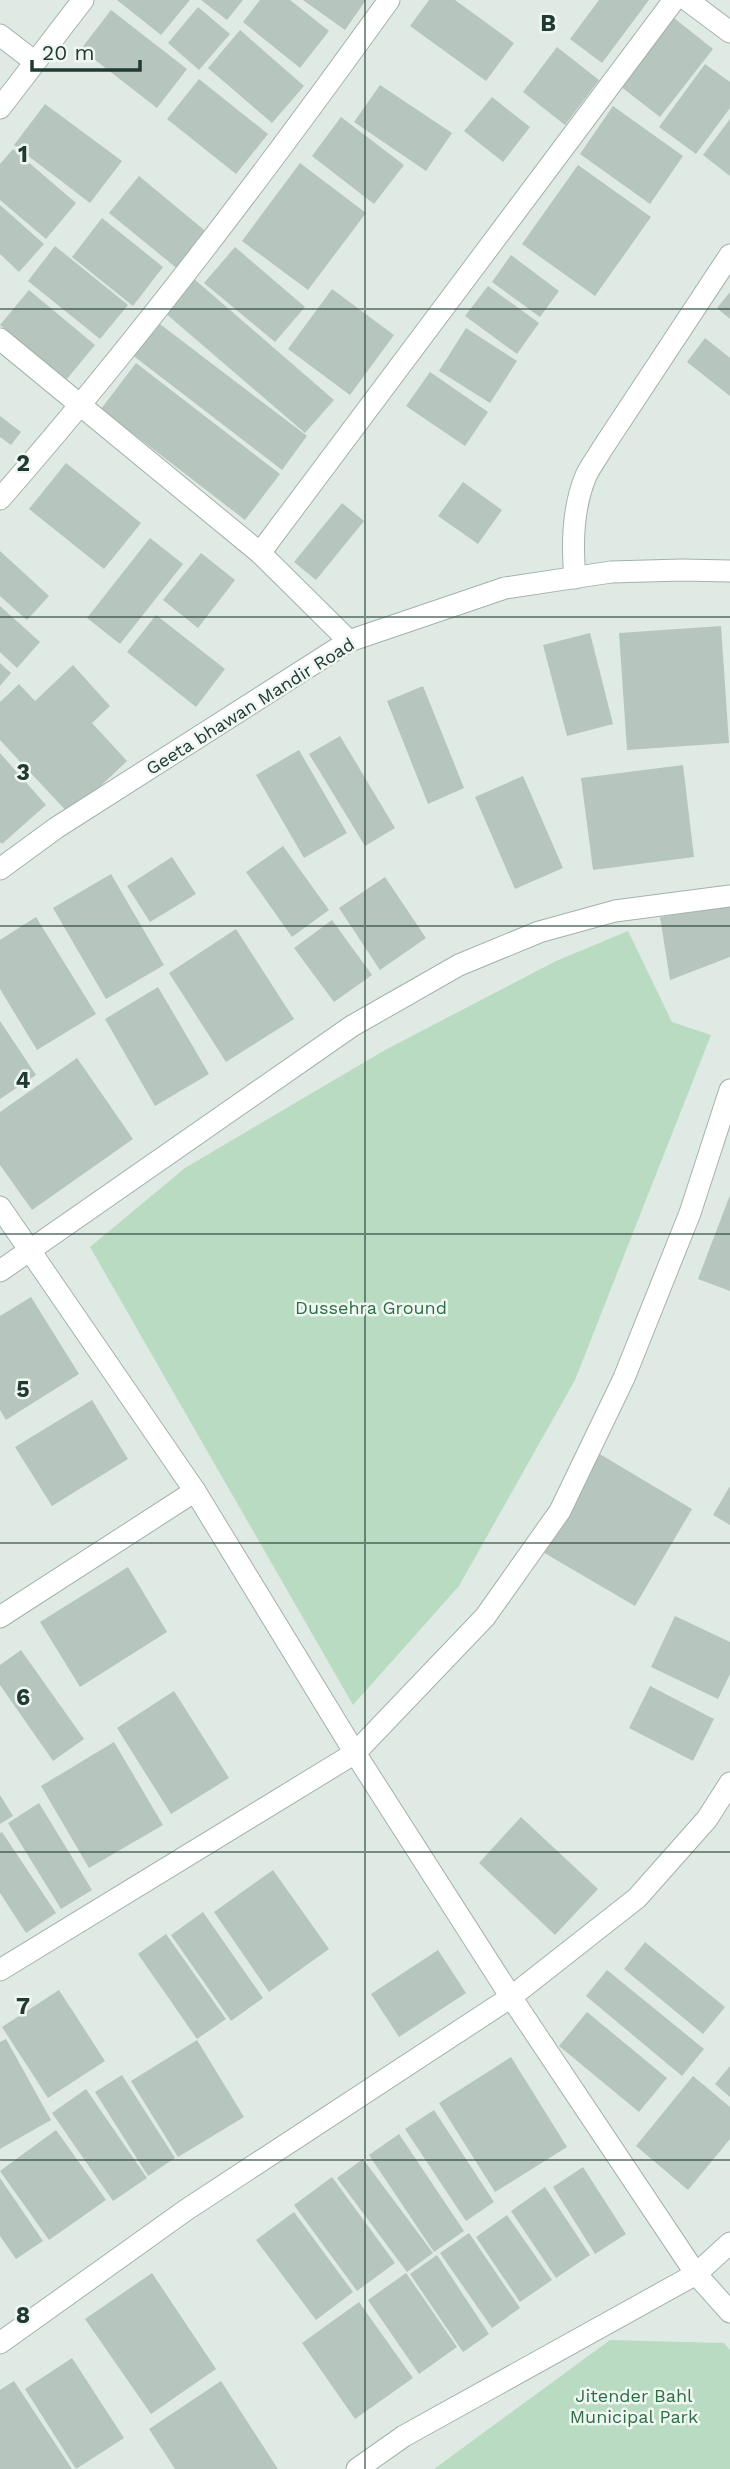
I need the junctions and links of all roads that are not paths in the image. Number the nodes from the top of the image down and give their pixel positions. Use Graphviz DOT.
graph roads {
  1 [pos="83,0"];
  2 [pos="389,0"];
  3 [pos="674,0"];
  4 [pos="687,0"];
  5 [pos="730,32"];
  6 [pos="0,35"];
  7 [pos="35,62"];
  8 [pos="0,108"];
  9 [pos="730,255"];
  10 [pos="0,339"];
  11 [pos="81,406"];
  12 [pos="0,499"];
  13 [pos="260,553"];
  14 [pos="730,571"];
  15 [pos="575,578"];
  16 [pos="349,641"];
  17 [pos="0,869"];
  18 [pos="730,896"];
  19 [pos="730,1090"];
  20 [pos="0,1207"];
  21 [pos="31,1250"];
  22 [pos="0,1271"];
  23 [pos="195,1491"];
  24 [pos="0,1617"];
  25 [pos="355,1753"];
  26 [pos="730,1783"];
  27 [pos="0,1970"];
  28 [pos="511,1997"];
  29 [pos="730,2243"];
  30 [pos="696,2274"];
  31 [pos="730,2312"];
  32 [pos="0,2343"];
  33 [pos="357,2469"];
  1 -- 7 [label="street"];
  2 -- 11 [label="street"];
  3 -- 13 [label="street"];
  4 -- 5 [label="street"];
  6 -- 7 [label="street"];
  7 -- 8 [label="street"];
  9 -- 15 [label="street"];
  10 -- 11 [label="street"];
  11 -- 12 [label="street"];
  11 -- 13 [label="street"];
  13 -- 16 [label="street"];
  14 -- 15 [label="street, Geeta bhawan Mandir Road"];
  15 -- 16 [label="street, Geeta bhawan Mandir Road"];
  16 -- 17 [label="street, Geeta bhawan Mandir Road"];
  18 -- 21 [label="street"];
  19 -- 25 [label="street"];
  20 -- 21 [label="street"];
  21 -- 22 [label="street"];
  21 -- 23 [label="street"];
  23 -- 24 [label="street"];
  23 -- 25 [label="street"];
  25 -- 27 [label="street"];
  25 -- 28 [label="street"];
  26 -- 28 [label="street"];
  28 -- 30 [label="street"];
  28 -- 32 [label="street"];
  29 -- 30 [label="street"];
  30 -- 31 [label="street"];
  30 -- 33 [label="street"];
}
